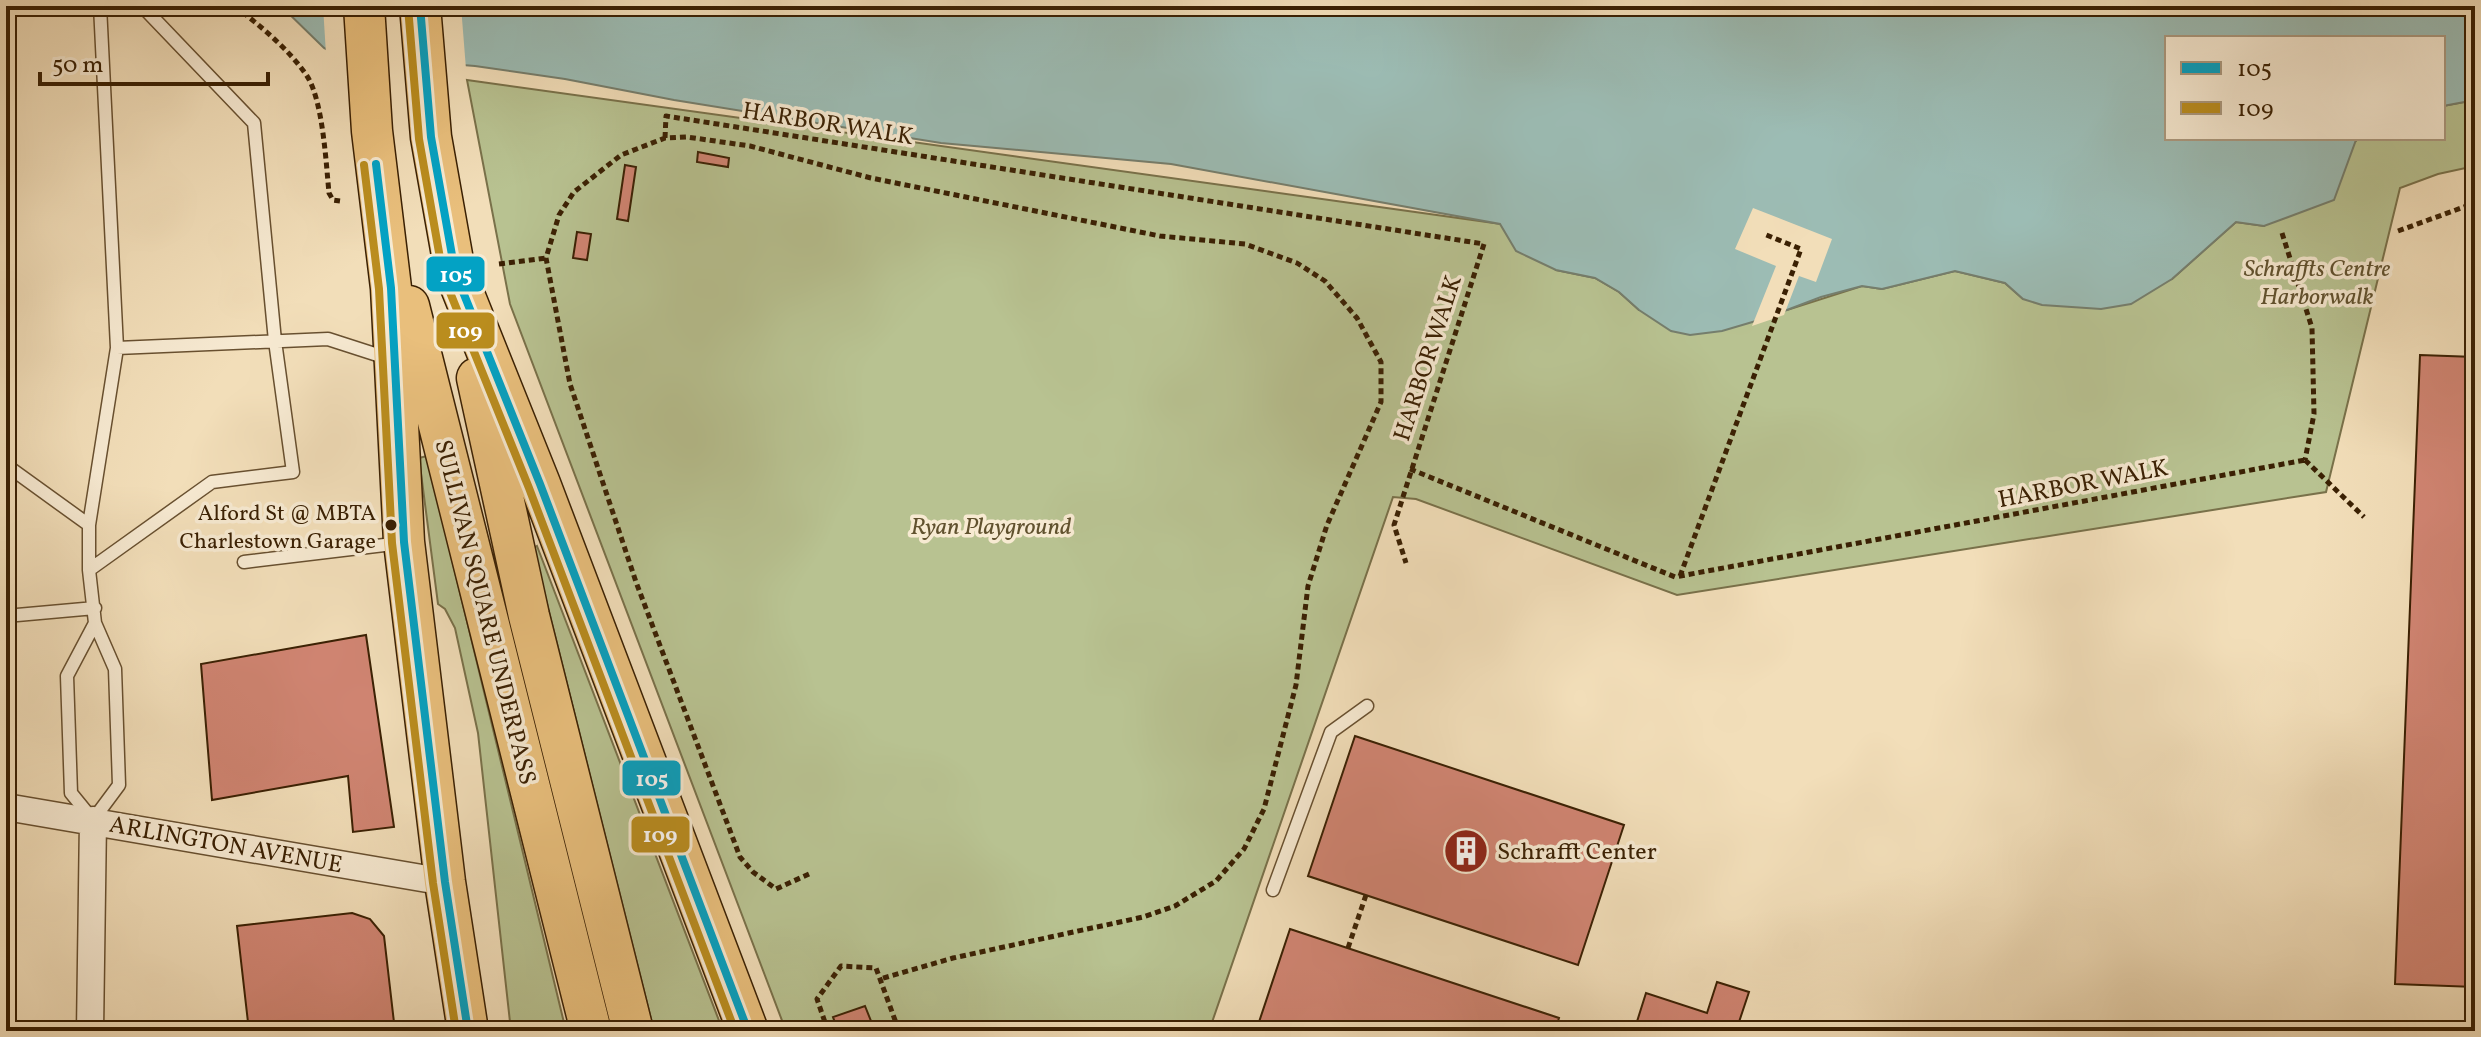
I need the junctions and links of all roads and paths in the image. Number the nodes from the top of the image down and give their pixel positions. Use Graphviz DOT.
graph roads {
  1 [pos="100,6"];
  2 [pos="142,6"];
  3 [pos="235,6"];
  4 [pos="364,6"];
  5 [pos="420,6"];
  6 [pos="665,138"];
  7 [pos="381,193"];
  8 [pos="340,201"];
  9 [pos="2475,203"];
  10 [pos="2398,231"];
  11 [pos="2282,233"];
  12 [pos="1764,234"];
  13 [pos="546,258"];
  14 [pos="499,264"];
  15 [pos="455,272"];
  16 [pos="275,341"];
  17 [pos="117,348"];
  18 [pos="395,361"];
  19 [pos="2305,460"];
  20 [pos="6,465"];
  21 [pos="1410,469"];
  22 [pos="2364,517"];
  23 [pos="89,525"];
  24 [pos="404,542"];
  25 [pos="244,562"];
  26 [pos="1406,563"];
  27 [pos="89,570"];
  28 [pos="1680,576"];
  29 [pos="95,608"];
  30 [pos="6,616"];
  31 [pos="95,623"];
  32 [pos="1367,706"];
  33 [pos="6,807"];
  34 [pos="93,820"];
  35 [pos="809,874"];
  36 [pos="445,882"];
  37 [pos="1273,890"];
  38 [pos="1366,895"];
  39 [pos="1348,948"];
  40 [pos="880,979"];
  41 [pos="90,1031"];
  42 [pos="468,1031"];
  43 [pos="591,1031"];
  44 [pos="633,1031"];
  45 [pos="748,1031"];
  46 [pos="828,1031"];
  47 [pos="899,1031"];
  1 -- 17 [label="lane"];
  2 -- 16 [label="lane"];
  3 -- 8 [label="path"];
  4 -- 7 [label="main road"];
  5 -- 15 [label="main road"];
  6 -- 13 [label="path"];
  6 -- 21 [label="path, HARBOR WALK"];
  6 -- 40 [label="path"];
  7 -- 18 [label="main road"];
  7 -- 43 [label="main road, SULLIVAN SQUARE UNDERPASS"];
  9 -- 10 [label="path"];
  11 -- 19 [label="path"];
  12 -- 28 [label="path"];
  13 -- 14 [label="path"];
  13 -- 35 [label="path"];
  15 -- 44 [label="main road, SULLIVAN SQUARE UNDERPASS"];
  15 -- 45 [label="main road"];
  16 -- 17 [label="lane"];
  16 -- 18 [label="lane"];
  16 -- 27 [label="lane"];
  17 -- 23 [label="lane"];
  18 -- 24 [label="main road"];
  19 -- 22 [label="path"];
  19 -- 28 [label="path, HARBOR WALK"];
  20 -- 23 [label="lane"];
  21 -- 26 [label="path"];
  21 -- 28 [label="path, HARBOR WALK"];
  23 -- 27 [label="lane"];
  24 -- 25 [label="lane"];
  24 -- 36 [label="main road"];
  27 -- 29 [label="lane"];
  29 -- 30 [label="lane"];
  29 -- 31 [label="lane"];
  31 -- 34 [label="lane"];
  31 -- 34 [label="lane"];
  32 -- 37 [label="lane"];
  33 -- 34 [label="street, ARLINGTON AVENUE"];
  34 -- 36 [label="street, ARLINGTON AVENUE"];
  34 -- 41 [label="street"];
  36 -- 42 [label="main road"];
  38 -- 39 [label="path"];
  40 -- 46 [label="path"];
  40 -- 47 [label="path"];
}
